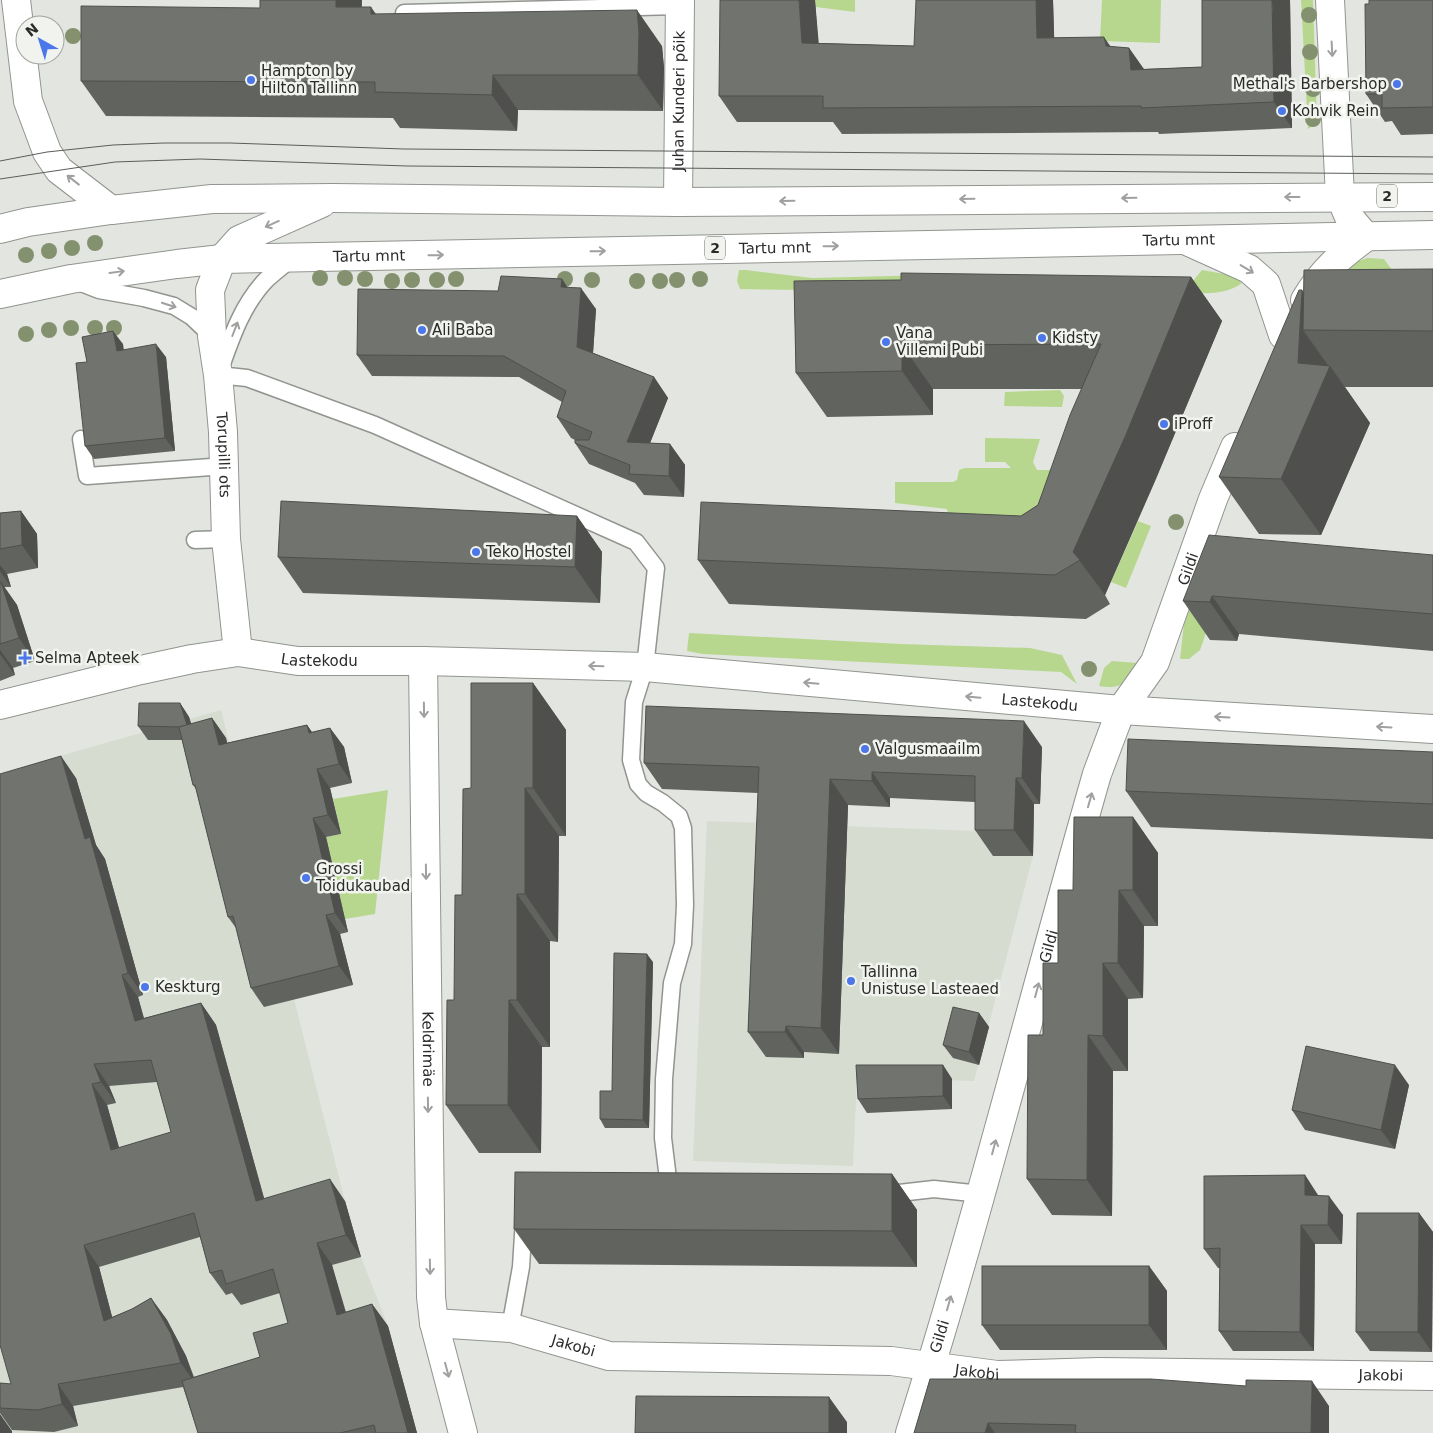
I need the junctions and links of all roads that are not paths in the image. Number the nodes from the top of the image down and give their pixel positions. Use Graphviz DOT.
graph roads {
  1 [pos="16,0"];
  2 [pos="1330,0"];
  3 [pos="680,3"];
  4 [pos="404,12"];
  5 [pos="1340,196"];
  6 [pos="1433,196"];
  7 [pos="332,198"];
  8 [pos="678,202"];
  9 [pos="111,210"];
  10 [pos="0,228"];
  11 [pos="1433,235"];
  12 [pos="1366,237"];
  13 [pos="1187,241"];
  14 [pos="292,258"];
  15 [pos="222,259"];
  16 [pos="71,279"];
  17 [pos="0,294"];
  18 [pos="212,336"];
  19 [pos="218,375"];
  20 [pos="1244,426"];
  21 [pos="81,438"];
  22 [pos="225,466"];
  23 [pos="226,539"];
  24 [pos="195,540"];
  25 [pos="238,652"];
  26 [pos="423,661"];
  27 [pos="645,667"];
  28 [pos="0,705"];
  29 [pos="1121,710"];
  30 [pos="1433,730"];
  31 [pos="649,1186"];
  32 [pos="669,1187"];
  33 [pos="688,1188"];
  34 [pos="870,1192"];
  35 [pos="981,1194"];
  36 [pos="524,1204"];
  37 [pos="434,1323"];
  38 [pos="510,1328"];
  39 [pos="931,1367"];
  40 [pos="1433,1376"];
  41 [pos="463,1433"];
  42 [pos="910,1433"];
  9 -- 1 [label="street, one-way"];
  2 -- 5 [label="street, one-way"];
  3 -- 4 [label="lane"];
  3 -- 8 [label="street, Juhan Kunderi põik"];
  5 -- 6 [label="street, 2"];
  5 -- 8 [label="street, 2, one-way"];
  5 -- 12 [label="street"];
  7 -- 8 [label="street, 2"];
  7 -- 9 [label="street, 2"];
  7 -- 15 [label="street, one-way"];
  9 -- 10 [label="street, 2"];
  11 -- 12 [label="street, Tartu mnt / 2"];
  12 -- 13 [label="street, Tartu mnt / 2"];
  13 -- 12 [label="street, one-way"];
  14 -- 13 [label="street, Tartu mnt / 2, one-way"];
  14 -- 15 [label="street, Tartu mnt / 2"];
  19 -- 14 [label="lane, one-way"];
  16 -- 15 [label="street, Tartu mnt / 2, one-way"];
  15 -- 18 [label="street, Torupilli ots"];
  16 -- 17 [label="street, Tartu mnt / 2"];
  16 -- 18 [label="lane, one-way"];
  18 -- 19 [label="street, Torupilli ots"];
  19 -- 22 [label="street, Torupilli ots"];
  19 -- 27 [label="lane"];
  20 -- 29 [label="street, Gildi"];
  21 -- 22 [label="lane"];
  22 -- 23 [label="street, Torupilli ots"];
  23 -- 24 [label="lane"];
  23 -- 25 [label="street, Torupilli ots"];
  25 -- 26 [label="street, Lastekodu"];
  25 -- 28 [label="street, Lastekodu"];
  27 -- 26 [label="street, Lastekodu, one-way"];
  26 -- 37 [label="street, Keldrimäe, one-way"];
  29 -- 27 [label="street, Lastekodu, one-way"];
  27 -- 32 [label="lane"];
  30 -- 29 [label="street, Lastekodu, one-way"];
  35 -- 29 [label="street, Gildi, one-way"];
  31 -- 32 [label="lane"];
  32 -- 33 [label="lane"];
  34 -- 35 [label="lane"];
  39 -- 35 [label="street, Gildi, one-way"];
  36 -- 38 [label="lane"];
  37 -- 38 [label="street, Jakobi"];
  37 -- 41 [label="street, Keldrimäe, one-way"];
  38 -- 39 [label="street, Jakobi"];
  39 -- 40 [label="street, Jakobi"];
  39 -- 42 [label="street, Gildi"];
}
